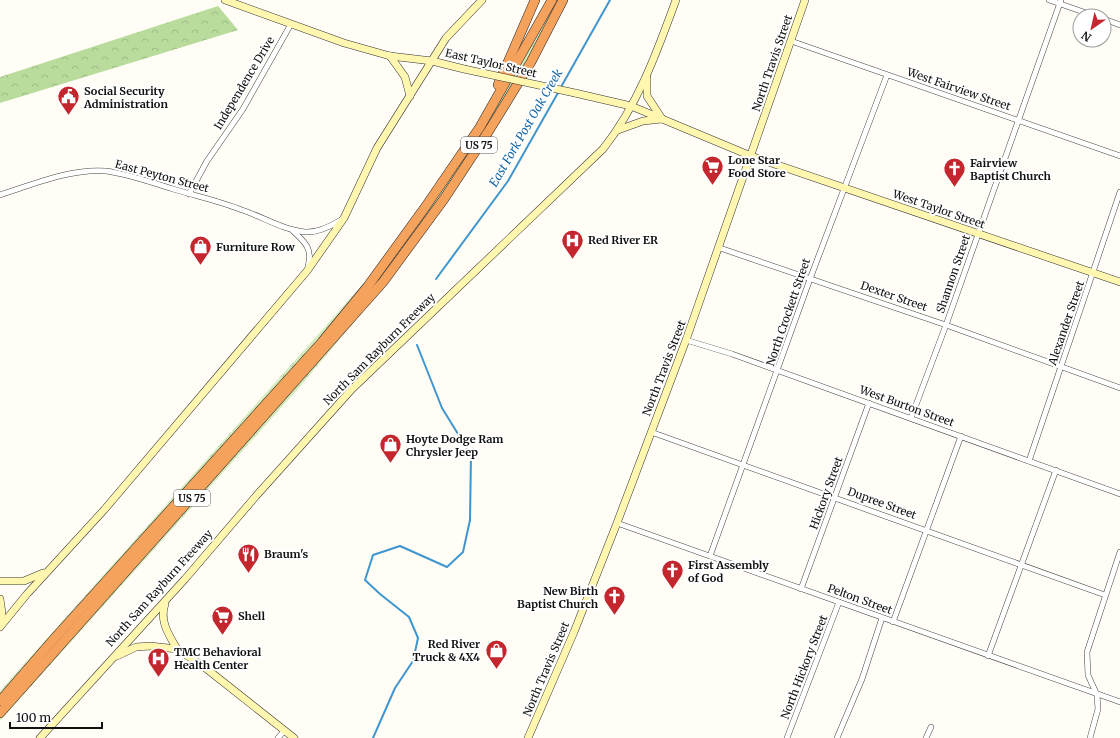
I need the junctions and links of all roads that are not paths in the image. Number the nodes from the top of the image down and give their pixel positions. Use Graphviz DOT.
graph roads {
  1 [pos="225,0"];
  2 [pos="482,0"];
  3 [pos="535,0"];
  4 [pos="552,0"];
  5 [pos="563,0"];
  6 [pos="676,0"];
  7 [pos="805,0"];
  8 [pos="1049,0"];
  9 [pos="1060,2"];
  10 [pos="1075,8"];
  11 [pos="291,24"];
  12 [pos="791,41"];
  13 [pos="390,56"];
  14 [pos="432,62"];
  15 [pos="887,75"];
  16 [pos="647,76"];
  17 [pos="410,96"];
  18 [pos="631,106"];
  19 [pos="662,119"];
  20 [pos="1019,120"];
  21 [pos="480,127"];
  22 [pos="618,130"];
  23 [pos="751,156"];
  24 [pos="1120,156"];
  25 [pos="844,188"];
  26 [pos="1120,192"];
  27 [pos="189,194"];
  28 [pos="0,195"];
  29 [pos="344,218"];
  30 [pos="292,230"];
  31 [pos="978,234"];
  32 [pos="720,248"];
  33 [pos="307,271"];
  34 [pos="1093,274"];
  35 [pos="810,279"];
  36 [pos="1120,282"];
  37 [pos="946,325"];
  38 [pos="686,340"];
  39 [pos="1061,367"];
  40 [pos="778,371"];
  41 [pos="1120,388"];
  42 [pos="869,403"];
  43 [pos="911,418"];
  44 [pos="651,432"];
  45 [pos="961,436"];
  46 [pos="1029,461"];
  47 [pos="744,464"];
  48 [pos="1056,470"];
  49 [pos="1120,494"];
  50 [pos="835,497"];
  51 [pos="617,523"];
  52 [pos="927,530"];
  53 [pos="1120,552"];
  54 [pos="710,556"];
  55 [pos="1021,564"];
  56 [pos="48,570"];
  57 [pos="0,581"];
  58 [pos="801,589"];
  59 [pos="1105,595"];
  60 [pos="0,599"];
  61 [pos="166,600"];
  62 [pos="839,602"];
  63 [pos="882,618"];
  64 [pos="894,622"];
  65 [pos="0,624"];
  66 [pos="0,627"];
  67 [pos="178,649"];
  68 [pos="988,656"];
  69 [pos="110,660"];
  70 [pos="1097,695"];
  71 [pos="0,701"];
  72 [pos="1120,702"];
  73 [pos="0,713"];
  74 [pos="931,727"];
  75 [pos="284,731"];
  76 [pos="40,738"];
  77 [pos="278,738"];
  78 [pos="294,738"];
  79 [pos="528,738"];
  80 [pos="788,738"];
  81 [pos="837,738"];
  82 [pos="926,738"];
  83 [pos="1090,738"];
  1 -- 11 [label="main road, East Taylor Street"];
  2 -- 14 [label="main road"];
  3 -- 21 [label="highway"];
  4 -- 21 [label="highway, US 75"];
  5 -- 73 [label="highway, US 75"];
  6 -- 16 [label="main road, North Sam Rayburn Freeway"];
  7 -- 12 [label="main road, North Travis Street"];
  8 -- 9 [label="street"];
  9 -- 10 [label="street"];
  9 -- 20 [label="street, Shannon Street"];
  11 -- 13 [label="main road, East Taylor Street"];
  11 -- 27 [label="street, Independence Drive"];
  12 -- 15 [label="street, West Fairview Street"];
  12 -- 23 [label="main road, North Travis Street"];
  13 -- 14 [label="main road, East Taylor Street"];
  13 -- 17 [label="main road"];
  14 -- 17 [label="main road"];
  14 -- 18 [label="main road, East Taylor Street, bridge"];
  15 -- 20 [label="street, West Fairview Street"];
  15 -- 25 [label="street, North Crockett Street"];
  16 -- 18 [label="main road, North Sam Rayburn Freeway"];
  16 -- 19 [label="main road"];
  17 -- 29 [label="main road"];
  18 -- 19 [label="main road, East Taylor Street"];
  18 -- 22 [label="main road, North Sam Rayburn Freeway"];
  19 -- 22 [label="main road"];
  19 -- 23 [label="main road, East Taylor Street"];
  20 -- 24 [label="street, West Fairview Street"];
  20 -- 31 [label="street, Shannon Street"];
  21 -- 71 [label="highway, US 75"];
  22 -- 61 [label="main road, North Sam Rayburn Freeway"];
  23 -- 25 [label="main road, West Taylor Street"];
  23 -- 32 [label="main road, North Travis Street"];
  25 -- 31 [label="main road, West Taylor Street"];
  25 -- 35 [label="street, North Crockett Street"];
  26 -- 34 [label="street, Alexander Street"];
  27 -- 28 [label="street, East Peyton Street"];
  27 -- 30 [label="street, East Peyton Street"];
  29 -- 30 [label="street, East Peyton Street"];
  29 -- 33 [label="main road"];
  30 -- 33 [label="street, East Peyton Street"];
  31 -- 34 [label="main road, West Taylor Street"];
  31 -- 37 [label="street, Shannon Street"];
  32 -- 35 [label="street, Dexter Street"];
  32 -- 38 [label="main road, North Travis Street"];
  33 -- 56 [label="main road"];
  34 -- 36 [label="main road, West Taylor Street"];
  34 -- 39 [label="street, Alexander Street"];
  35 -- 37 [label="street, Dexter Street"];
  35 -- 40 [label="street, North Crockett Street"];
  37 -- 39 [label="street, Dexter Street"];
  37 -- 43 [label="street, Shannon Street"];
  38 -- 40 [label="street, West Burton Street"];
  38 -- 44 [label="main road, North Travis Street"];
  39 -- 41 [label="street, Dexter Street"];
  39 -- 46 [label="street, Alexander Street"];
  40 -- 42 [label="street, West Burton Street"];
  40 -- 47 [label="street, North Crockett Street"];
  42 -- 43 [label="street, West Burton Street"];
  42 -- 50 [label="street, Hickory Street"];
  43 -- 45 [label="street, West Burton Street"];
  44 -- 47 [label="street, Dupree Street"];
  44 -- 51 [label="main road, North Travis Street"];
  45 -- 46 [label="street, West Burton Street"];
  45 -- 52 [label="street"];
  46 -- 48 [label="street, West Burton Street"];
  47 -- 50 [label="street, Dupree Street"];
  47 -- 54 [label="street, North Crockett Street"];
  48 -- 49 [label="street, West Burton Street"];
  48 -- 55 [label="street"];
  50 -- 52 [label="street, Dupree Street"];
  50 -- 58 [label="street, Hickory Street"];
  51 -- 54 [label="street, Pelton Street"];
  51 -- 79 [label="main road, North Travis Street"];
  52 -- 55 [label="street, Dupree Street"];
  52 -- 64 [label="street"];
  53 -- 59 [label="street"];
  54 -- 58 [label="street, Pelton Street"];
  55 -- 59 [label="street, Dupree Street"];
  55 -- 68 [label="street"];
  56 -- 57 [label="main road"];
  56 -- 66 [label="main road"];
  58 -- 62 [label="street, Pelton Street"];
  59 -- 70 [label="street"];
  60 -- 65 [label="main road"];
  61 -- 67 [label="main road"];
  61 -- 69 [label="main road, North Sam Rayburn Freeway"];
  62 -- 63 [label="street, Pelton Street"];
  62 -- 80 [label="street, North Hickory Street"];
  63 -- 64 [label="street, Pelton Street"];
  63 -- 81 [label="street"];
  64 -- 68 [label="street, Pelton Street"];
  67 -- 69 [label="main road"];
  67 -- 75 [label="main road"];
  68 -- 70 [label="street, Pelton Street"];
  69 -- 76 [label="main road, North Sam Rayburn Freeway"];
  70 -- 72 [label="street, Pelton Street"];
  70 -- 83 [label="street"];
  74 -- 82 [label="street"];
  75 -- 77 [label="street"];
  75 -- 78 [label="main road"];
}
